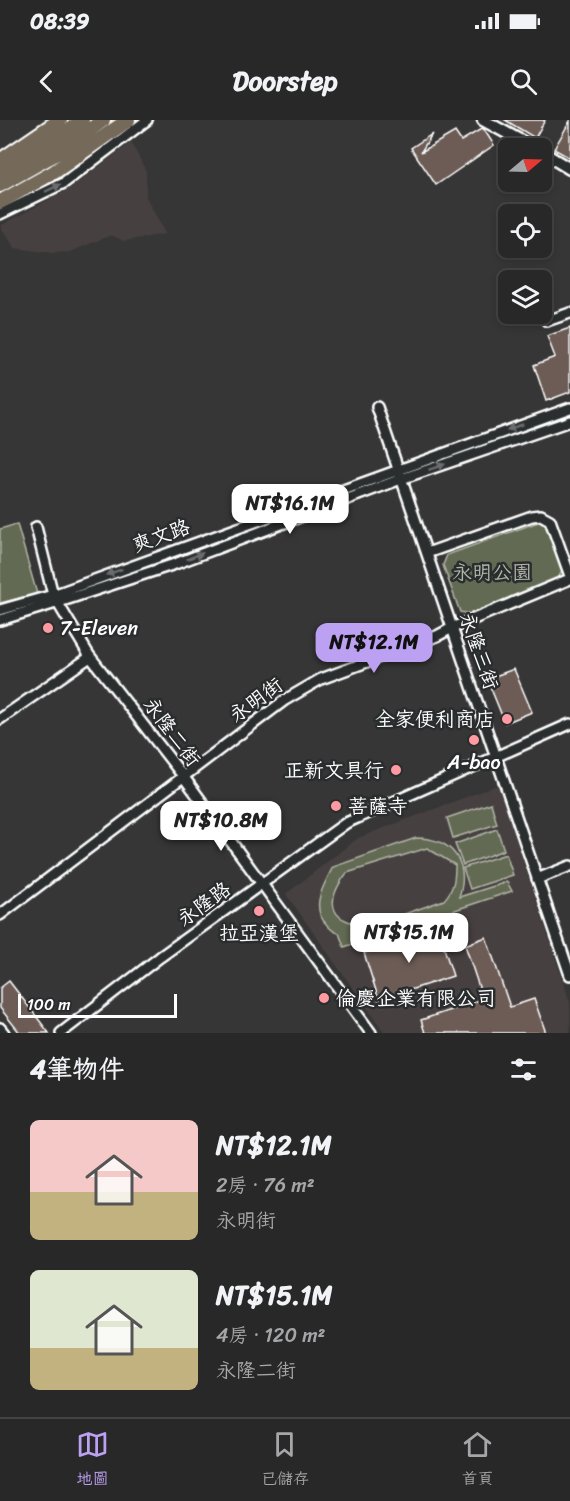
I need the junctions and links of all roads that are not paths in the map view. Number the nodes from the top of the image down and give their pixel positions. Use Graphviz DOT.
graph roads {
  1 [pos="58,120"];
  2 [pos="82,120"];
  3 [pos="103,120"];
  4 [pos="128,120"];
  5 [pos="147,120"];
  6 [pos="483,120"];
  7 [pos="516,138"];
  8 [pos="2,158"];
  9 [pos="552,158"];
  10 [pos="570,169"];
  11 [pos="0,172"];
  12 [pos="0,185"];
  13 [pos="0,202"];
  14 [pos="0,214"];
  15 [pos="570,313"];
  16 [pos="552,319"];
  17 [pos="376,407"];
  18 [pos="570,408"];
  19 [pos="570,421"];
  20 [pos="397,469"];
  21 [pos="401,479"];
  22 [pos="36,527"];
  23 [pos="427,553"];
  24 [pos="570,578"];
  25 [pos="55,599"];
  26 [pos="0,610"];
  27 [pos="0,620"];
  28 [pos="452,628"];
  29 [pos="90,657"];
  30 [pos="0,719"];
  31 [pos="570,724"];
  32 [pos="496,756"];
  33 [pos="183,776"];
  34 [pos="570,866"];
  35 [pos="537,879"];
  36 [pos="262,884"];
  37 [pos="0,915"];
  38 [pos="570,975"];
  39 [pos="0,1028"];
  40 [pos="4,1033"];
  41 [pos="61,1033"];
  42 [pos="371,1033"];
  1 -- 8 [label="main road"];
  2 -- 11 [label="main road"];
  3 -- 12 [label="main road"];
  4 -- 13 [label="main road"];
  14 -- 5 [label="street, one-way"];
  6 -- 7 [label="street"];
  9 -- 10 [label="street"];
  15 -- 16 [label="street"];
  17 -- 20 [label="street, 永隆三街"];
  18 -- 20 [label="street, 爽文路, one-way"];
  21 -- 19 [label="street, 爽文路, one-way"];
  20 -- 21 [label="street, 永隆三街"];
  20 -- 25 [label="street, 爽文路, one-way"];
  21 -- 23 [label="street, 永隆三街"];
  25 -- 21 [label="street, 爽文路, one-way"];
  22 -- 25 [label="street, 永隆二街"];
  23 -- 24 [label="street"];
  23 -- 28 [label="street, 永隆三街"];
  24 -- 28 [label="street, 永明街"];
  25 -- 26 [label="street, 爽文路"];
  25 -- 27 [label="street, 爽文路"];
  25 -- 29 [label="street, 永隆二街"];
  28 -- 32 [label="street, 永隆三街"];
  28 -- 33 [label="street, 永明街"];
  29 -- 30 [label="street"];
  29 -- 33 [label="street, 永隆二街"];
  31 -- 32 [label="street, 永隆路"];
  32 -- 35 [label="street, 永隆三街"];
  32 -- 36 [label="street, 永隆路"];
  33 -- 36 [label="street, 永隆二街"];
  33 -- 37 [label="street, 永明街"];
  34 -- 35 [label="street"];
  35 -- 38 [label="street, 永隆三街"];
  36 -- 41 [label="street, 永隆路"];
  36 -- 42 [label="street, 永隆二街"];
  39 -- 40 [label="street"];
}
